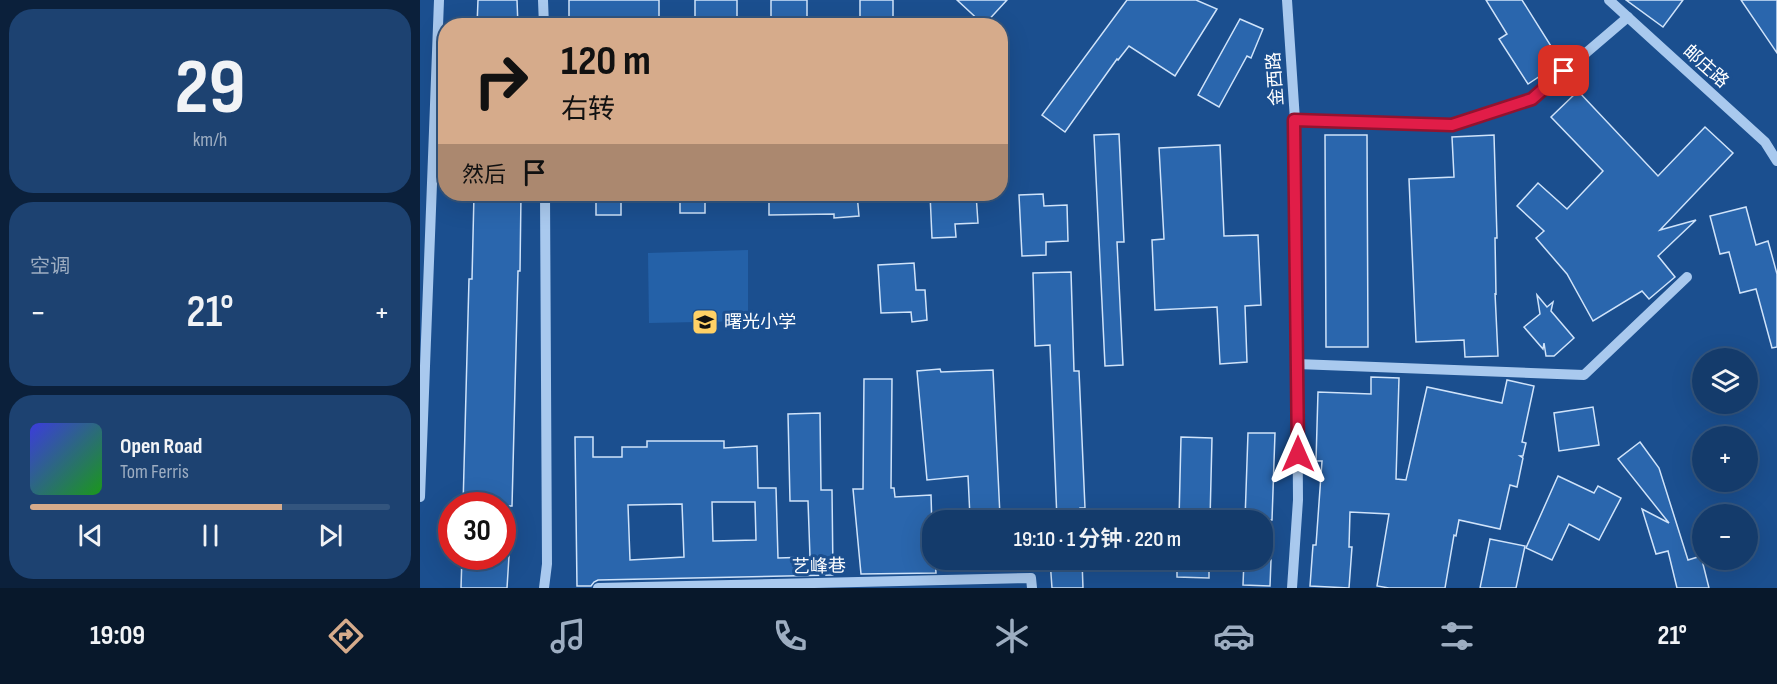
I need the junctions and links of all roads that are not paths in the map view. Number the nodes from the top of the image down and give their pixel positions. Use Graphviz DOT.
graph roads {
  1 [pos="438,0"];
  2 [pos="543,0"];
  3 [pos="1287,0"];
  4 [pos="1610,0"];
  5 [pos="1628,17"];
  6 [pos="543,18"];
  7 [pos="1294,120"];
  8 [pos="1777,161"];
  9 [pos="544,201"];
  10 [pos="1687,277"];
  11 [pos="1297,364"];
  12 [pos="420,496"];
  13 [pos="544,588"];
  14 [pos="598,588"];
  15 [pos="1032,588"];
  16 [pos="1292,588"];
  1 -- 12 [label="street"];
  2 -- 6 [label="street"];
  3 -- 7 [label="street, 金西路"];
  4 -- 5 [label="street, 邮庄路"];
  5 -- 7 [label="street"];
  5 -- 8 [label="street, 邮庄路"];
  7 -- 11 [label="street, 金西路"];
  9 -- 13 [label="street"];
  10 -- 11 [label="street"];
  11 -- 16 [label="street, 金西路"];
  14 -- 15 [label="street, 艺峰巷"];
}
